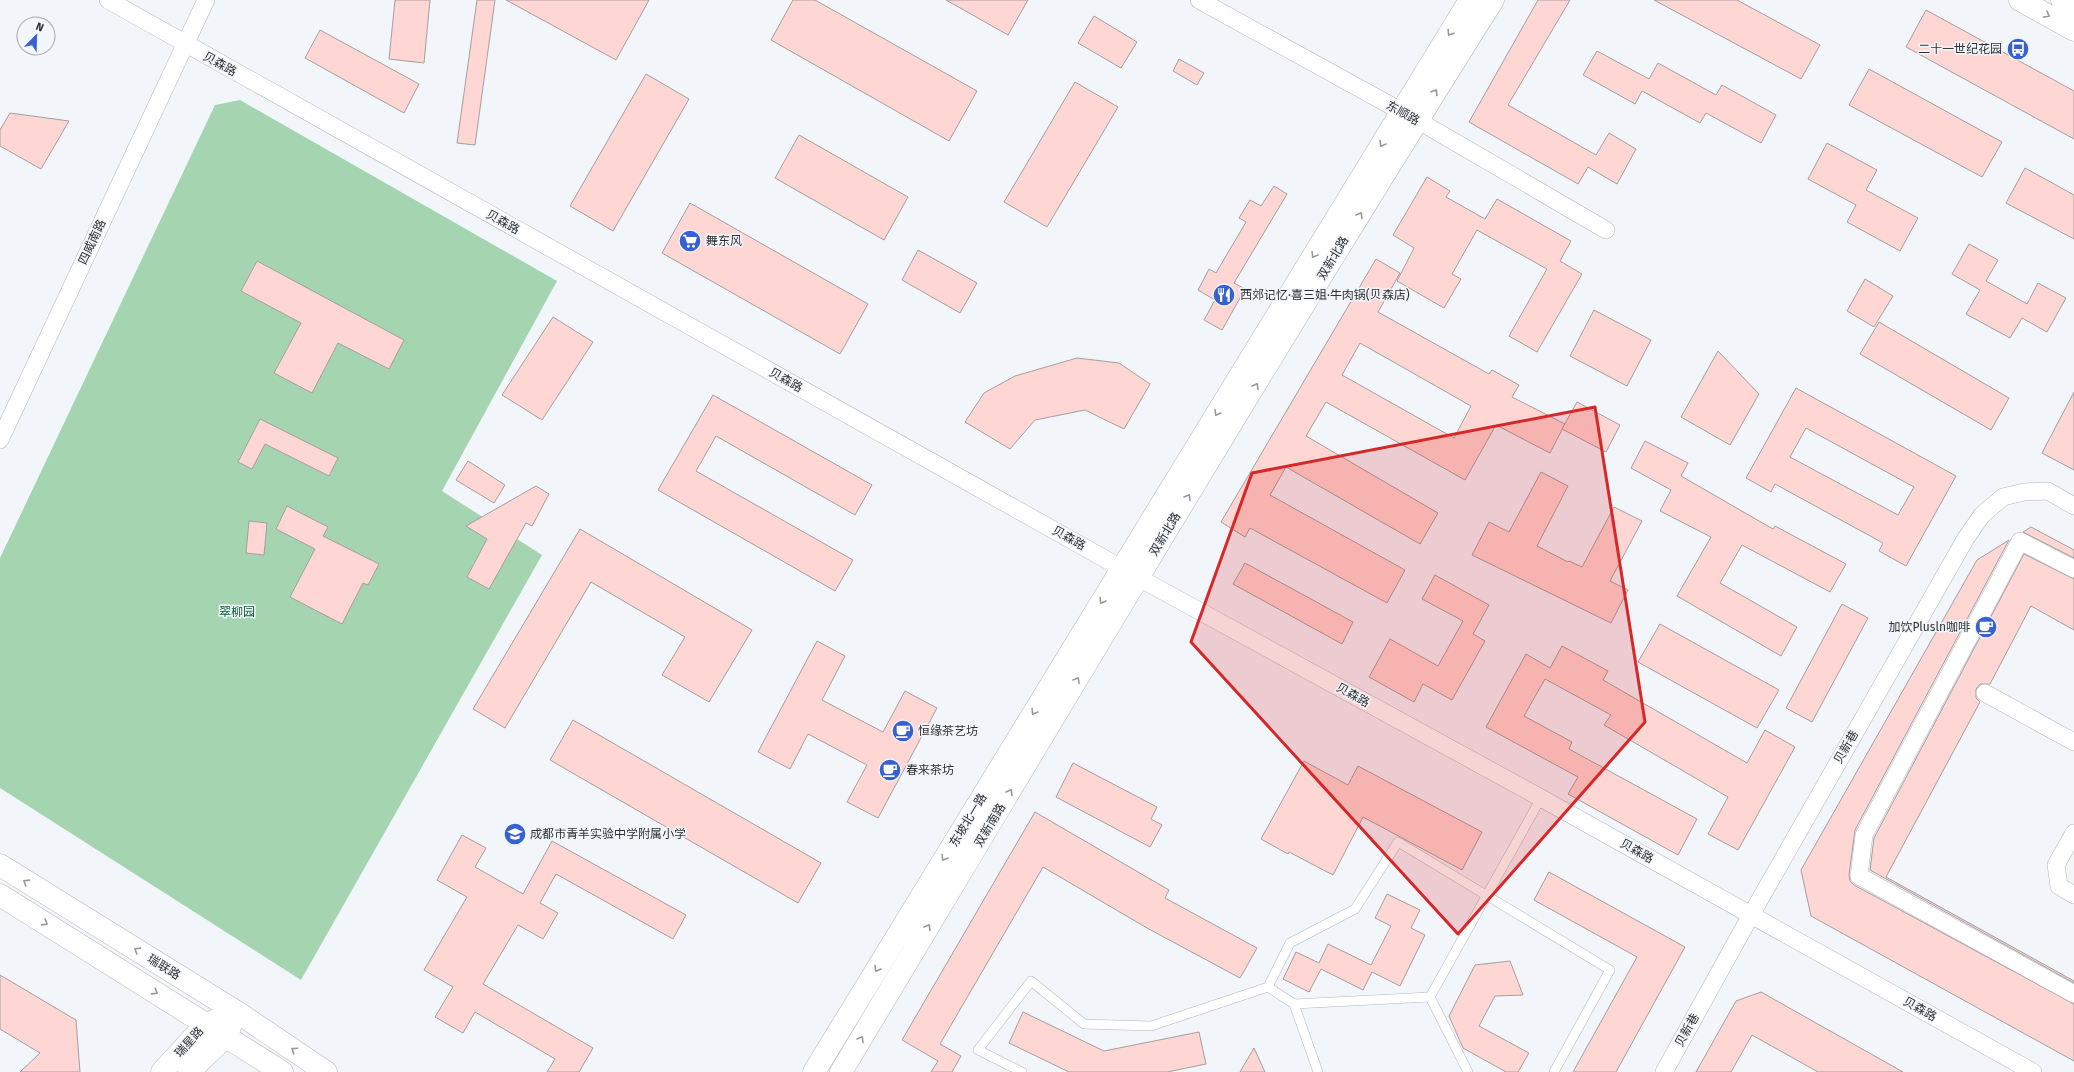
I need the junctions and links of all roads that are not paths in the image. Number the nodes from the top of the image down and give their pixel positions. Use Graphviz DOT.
graph roads {
  1 [pos="108,0"];
  2 [pos="206,0"];
  3 [pos="1199,0"];
  4 [pos="1470,0"];
  5 [pos="1493,0"];
  6 [pos="2020,0"];
  7 [pos="2062,0"];
  8 [pos="2074,7"];
  9 [pos="2074,30"];
  10 [pos="185,45"];
  11 [pos="1409,116"];
  12 [pos="1606,230"];
  13 [pos="0,440"];
  14 [pos="2074,506"];
  15 [pos="2074,569"];
  16 [pos="1131,573"];
  17 [pos="1985,693"];
  18 [pos="2074,742"];
  19 [pos="1541,798"];
  20 [pos="2074,833"];
  21 [pos="0,866"];
  22 [pos="0,895"];
  23 [pos="2074,895"];
  24 [pos="1486,896"];
  25 [pos="1751,915"];
  26 [pos="1268,987"];
  27 [pos="2074,994"];
  28 [pos="1430,997"];
  29 [pos="1294,1004"];
  30 [pos="237,1012"];
  31 [pos="206,1024"];
  32 [pos="226,1036"];
  33 [pos="818,1066"];
  34 [pos="162,1072"];
  35 [pos="189,1072"];
  36 [pos="282,1072"];
  37 [pos="326,1072"];
  38 [pos="843,1072"];
  39 [pos="1022,1072"];
  40 [pos="1318,1072"];
  41 [pos="1468,1072"];
  42 [pos="1554,1072"];
  43 [pos="1664,1072"];
  44 [pos="2033,1072"];
  1 -- 10 [label="street, 贝森路"];
  2 -- 10 [label="street, 四威南路"];
  3 -- 11 [label="street, 东顺路"];
  4 -- 11 [label="main road, 双新北路, one-way"];
  11 -- 5 [label="main road, 双新北路, one-way"];
  6 -- 9 [label="main road, one-way"];
  7 -- 8 [label="main road"];
  10 -- 13 [label="street, 四威南路"];
  10 -- 16 [label="street, 贝森路"];
  11 -- 12 [label="street, 东顺路"];
  11 -- 16 [label="main road, 双新北路"];
  14 -- 25 [label="street, 贝新巷"];
  15 -- 27 [label="street"];
  16 -- 19 [label="street, 贝森路"];
  16 -- 33 [label="main road, 东坡北一路, one-way"];
  38 -- 16 [label="main road, 双新南路, one-way"];
  17 -- 18 [label="street"];
  19 -- 24 [label="lane"];
  19 -- 25 [label="street, 贝森路"];
  20 -- 23 [label="street"];
  30 -- 21 [label="main road, 瑞联路, one-way"];
  22 -- 31 [label="main road, one-way"];
  24 -- 26 [label="lane"];
  24 -- 28 [label="lane"];
  24 -- 42 [label="lane"];
  25 -- 43 [label="street, 贝新巷"];
  25 -- 44 [label="street, 贝森路"];
  26 -- 29 [label="lane"];
  26 -- 39 [label="lane"];
  28 -- 29 [label="lane"];
  28 -- 41 [label="lane"];
  29 -- 40 [label="lane"];
  30 -- 31 [label="main road, 瑞星路"];
  30 -- 32 [label="main road, 瑞星路"];
  37 -- 30 [label="main road, 瑞联路, one-way"];
  31 -- 32 [label="main road"];
  31 -- 34 [label="main road, 瑞星路"];
  32 -- 35 [label="main road, 瑞星路"];
  32 -- 36 [label="main road"];
  33 -- 38 [label="street"];
}
